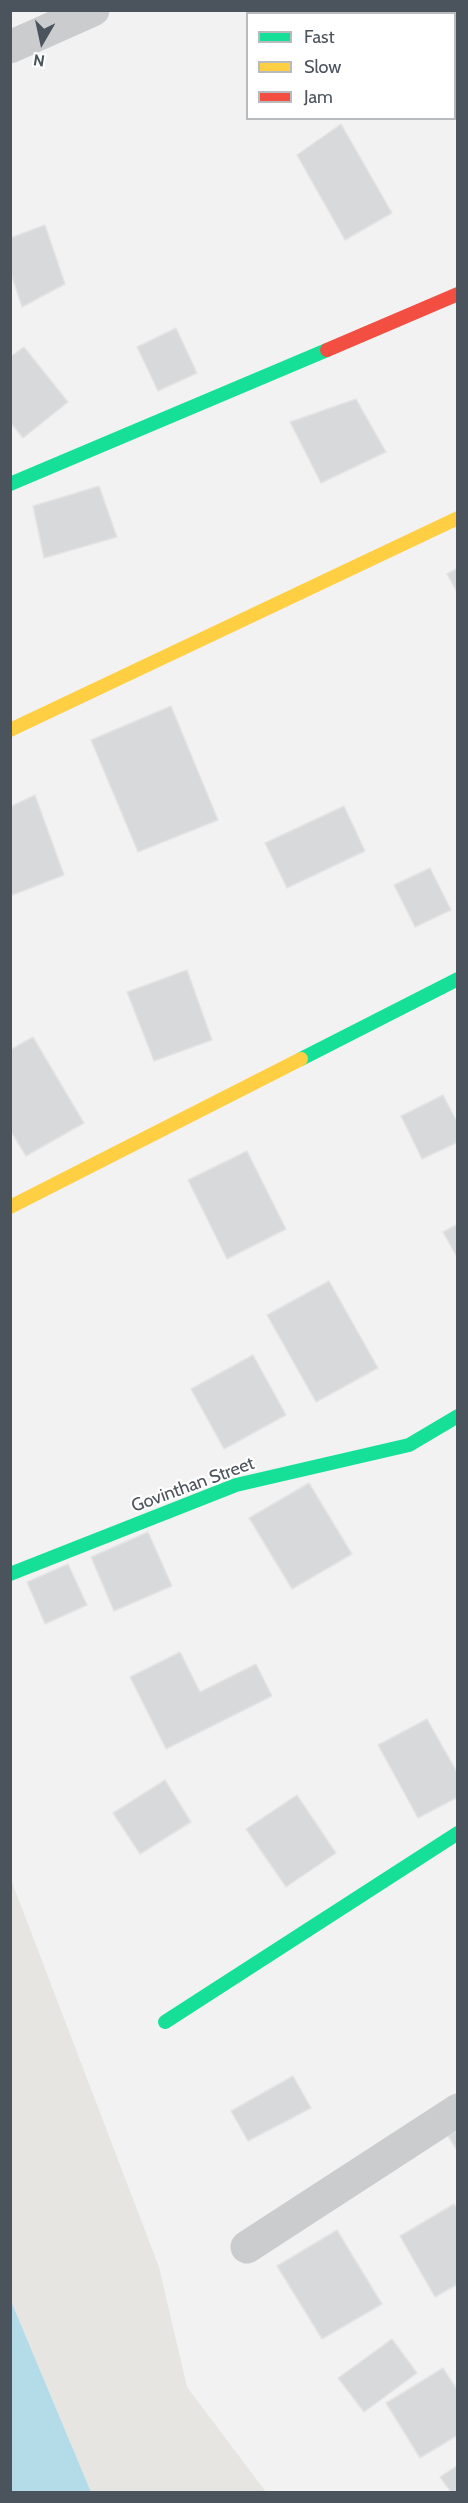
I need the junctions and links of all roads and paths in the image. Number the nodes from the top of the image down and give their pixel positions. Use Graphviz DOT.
graph roads {
  1 [pos="93,10"];
  2 [pos="11,45"];
  3 [pos="458,294"];
  4 [pos="10,484"];
  5 [pos="458,518"];
  6 [pos="10,730"];
  7 [pos="458,979"];
  8 [pos="10,1207"];
  9 [pos="458,1416"];
  10 [pos="10,1574"];
  11 [pos="458,1833"];
  12 [pos="165,2022"];
  13 [pos="458,2110"];
  14 [pos="247,2247"];
  1 -- 2 [label="street"];
  3 -- 4 [label="street"];
  5 -- 6 [label="street"];
  7 -- 8 [label="street"];
  9 -- 10 [label="street, Govinthan Street"];
  11 -- 12 [label="street"];
  13 -- 14 [label="street"];
}
